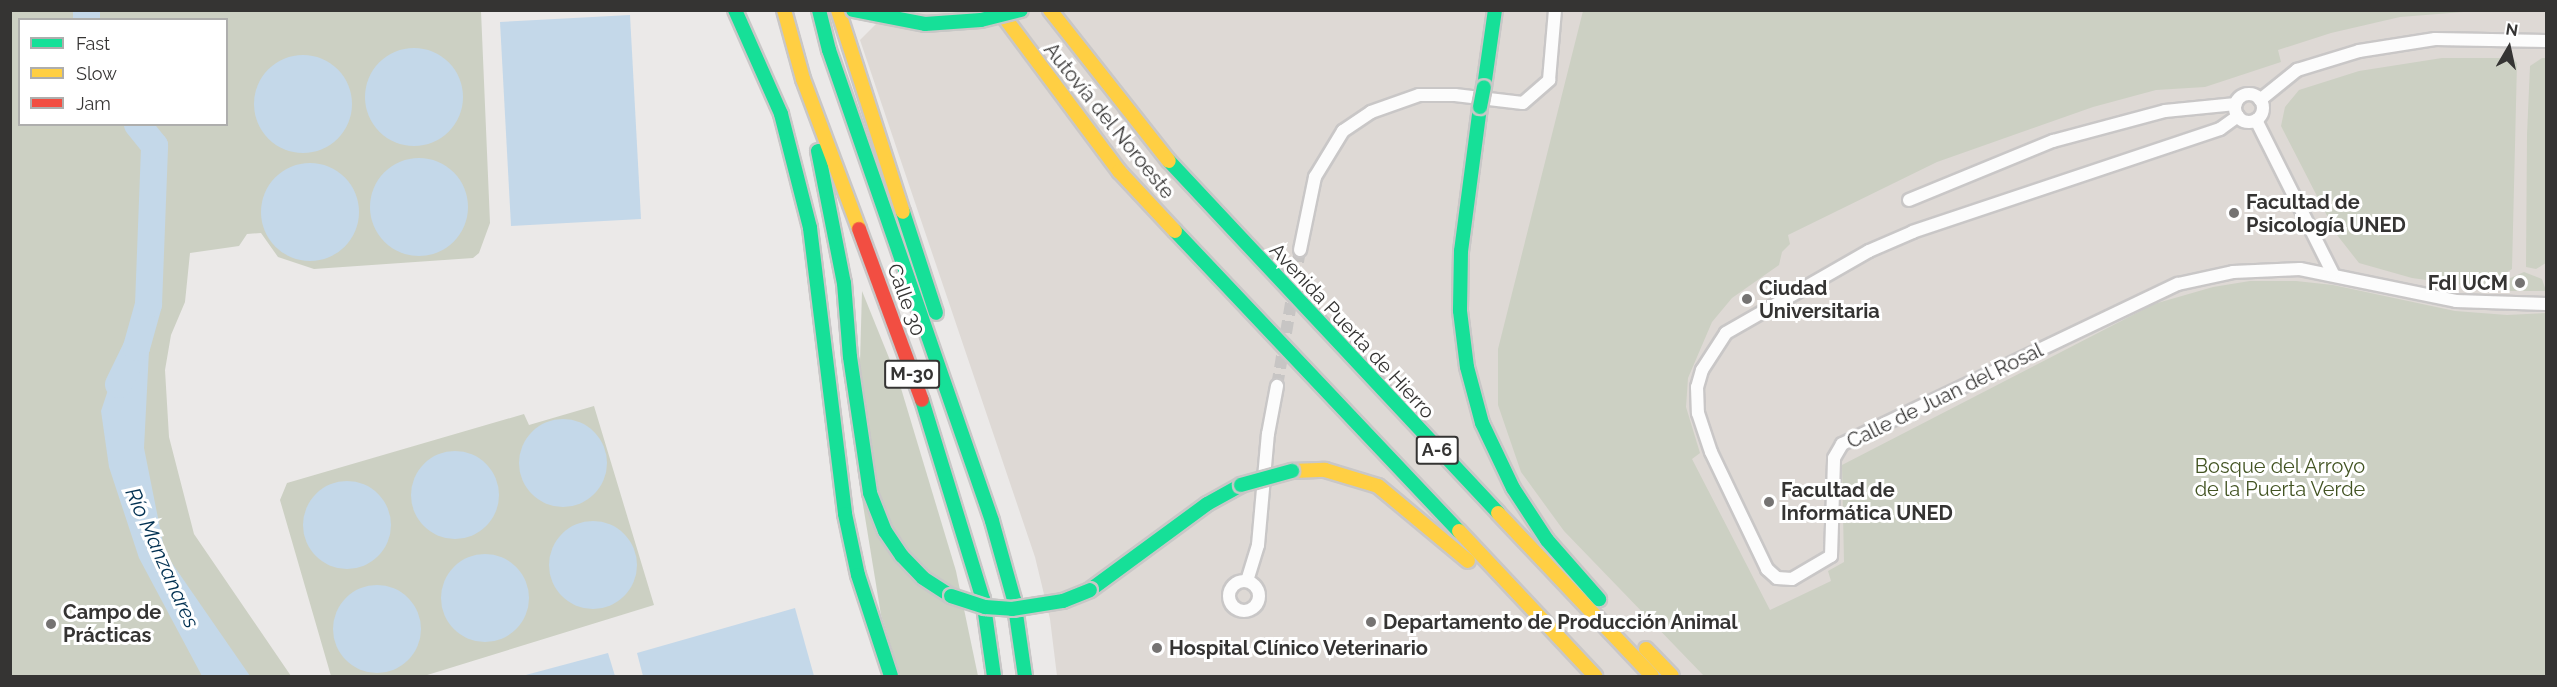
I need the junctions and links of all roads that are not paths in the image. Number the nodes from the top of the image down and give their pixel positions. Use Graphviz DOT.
graph roads {
  1 [pos="735,10"];
  2 [pos="784,10"];
  3 [pos="819,10"];
  4 [pos="838,10"];
  5 [pos="853,10"];
  6 [pos="999,10"];
  7 [pos="1021,10"];
  8 [pos="1050,10"];
  9 [pos="1495,10"];
  10 [pos="1555,10"];
  11 [pos="2547,41"];
  12 [pos="803,80"];
  13 [pos="2260,100"];
  14 [pos="2237,110"];
  15 [pos="2256,120"];
  16 [pos="1909,200"];
  17 [pos="1223,222"];
  18 [pos="1300,250"];
  19 [pos="2333,274"];
  20 [pos="2547,304"];
  21 [pos="1277,386"];
  22 [pos="992,522"];
  23 [pos="1247,581"];
  24 [pos="1559,638"];
  25 [pos="891,676"];
  26 [pos="994,676"];
  27 [pos="1024,676"];
  28 [pos="1595,676"];
  29 [pos="1652,676"];
  30 [pos="1672,676"];
  1 -- 25 [label="highway"];
  2 -- 12 [label="highway, Calle 30 / M-30"];
  3 -- 22 [label="highway, Calle 30 / M-30"];
  4 -- 22 [label="highway"];
  5 -- 7 [label="highway, bridge"];
  6 -- 24 [label="highway, Autovía del Noroeste / A-6"];
  8 -- 17 [label="highway, Autovía del Noroeste / A-6"];
  9 -- 30 [label="highway, bridge"];
  10 -- 18 [label="street"];
  11 -- 13 [label="street"];
  12 -- 24 [label="highway, bridge"];
  12 -- 26 [label="highway, Calle 30 / M-30"];
  13 -- 14 [label="street"];
  13 -- 15 [label="street"];
  14 -- 15 [label="street"];
  14 -- 16 [label="street"];
  14 -- 19 [label="street, Calle de Juan del Rosal"];
  15 -- 19 [label="street"];
  17 -- 29 [label="highway, Avenida Puerta de Hierro / A-6"];
  19 -- 20 [label="street"];
  21 -- 23 [label="street"];
  22 -- 27 [label="highway, Calle 30 / M-30"];
  24 -- 28 [label="highway, A-6"];
}
